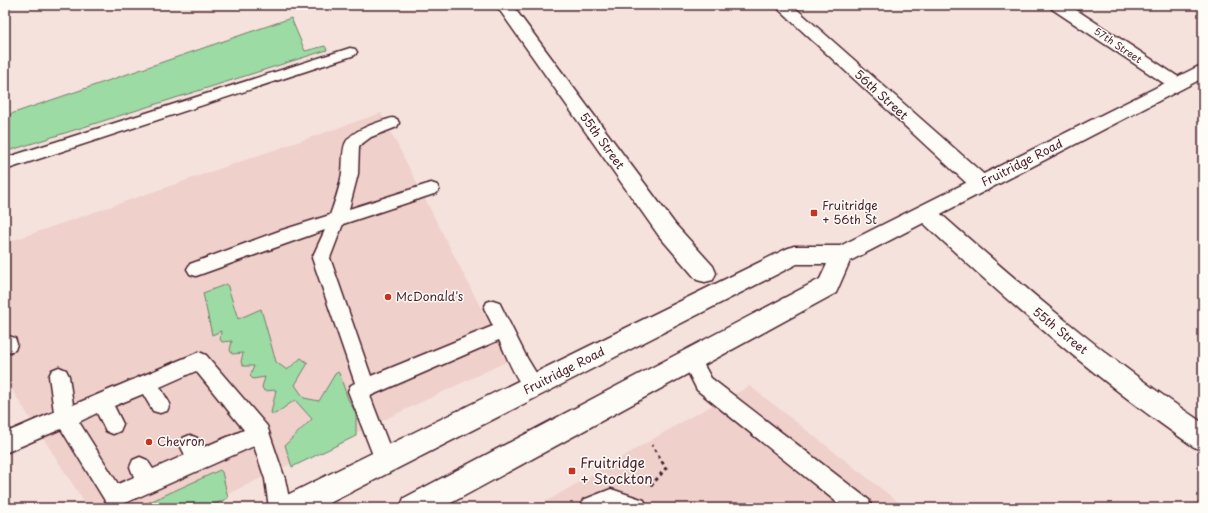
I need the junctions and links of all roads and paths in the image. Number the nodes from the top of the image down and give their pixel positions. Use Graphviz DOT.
graph roads {
  1 [pos="504,5"];
  2 [pos="782,5"];
  3 [pos="1058,5"];
  4 [pos="350,52"];
  5 [pos="1203,71"];
  6 [pos="1177,84"];
  7 [pos="392,124"];
  8 [pos="5,164"];
  9 [pos="981,184"];
  10 [pos="431,189"];
  11 [pos="926,213"];
  12 [pos="336,220"];
  13 [pos="842,255"];
  14 [pos="196,269"];
  15 [pos="705,273"];
  16 [pos="493,308"];
  17 [pos="504,330"];
  18 [pos="691,360"];
  19 [pos="59,376"];
  20 [pos="147,383"];
  21 [pos="534,386"];
  22 [pos="366,388"];
  23 [pos="102,402"];
  24 [pos="160,404"];
  25 [pos="65,418"];
  26 [pos="113,424"];
  27 [pos="260,432"];
  28 [pos="1203,438"];
  29 [pos="5,443"];
  30 [pos="652,445"];
  31 [pos="385,462"];
  32 [pos="635,507"];
  33 [pos="280,508"];
  34 [pos="290,508"];
  35 [pos="414,508"];
  36 [pos="591,508"];
  37 [pos="861,508"];
  1 -- 15 [label="main road, 55th Street"];
  2 -- 9 [label="main road, 56th Street"];
  3 -- 6 [label="main road, 57th Street"];
  4 -- 8 [label="lane"];
  5 -- 6 [label="main road, Fruitridge Road"];
  6 -- 9 [label="main road, Fruitridge Road"];
  7 -- 12 [label="lane"];
  9 -- 11 [label="main road, Fruitridge Road"];
  10 -- 12 [label="lane"];
  11 -- 13 [label="main road, Fruitridge Road"];
  11 -- 28 [label="main road, 55th Street"];
  12 -- 14 [label="lane"];
  12 -- 22 [label="lane"];
  13 -- 18 [label="main road"];
  13 -- 21 [label="main road, Fruitridge Road"];
  16 -- 17 [label="lane"];
  17 -- 21 [label="lane"];
  17 -- 22 [label="lane"];
  18 -- 35 [label="main road"];
  18 -- 37 [label="lane"];
  19 -- 25 [label="lane"];
  20 -- 23 [label="lane"];
  20 -- 24 [label="lane"];
  20 -- 27 [label="lane"];
  21 -- 31 [label="main road, Fruitridge Road"];
  22 -- 31 [label="lane"];
  23 -- 25 [label="lane"];
  23 -- 26 [label="lane"];
  25 -- 27 [label="lane"];
  25 -- 29 [label="lane"];
  27 -- 33 [label="lane"];
  30 -- 32 [label="path"];
  31 -- 34 [label="main road, Fruitridge Road"];
  32 -- 36 [label="lane"];
}
